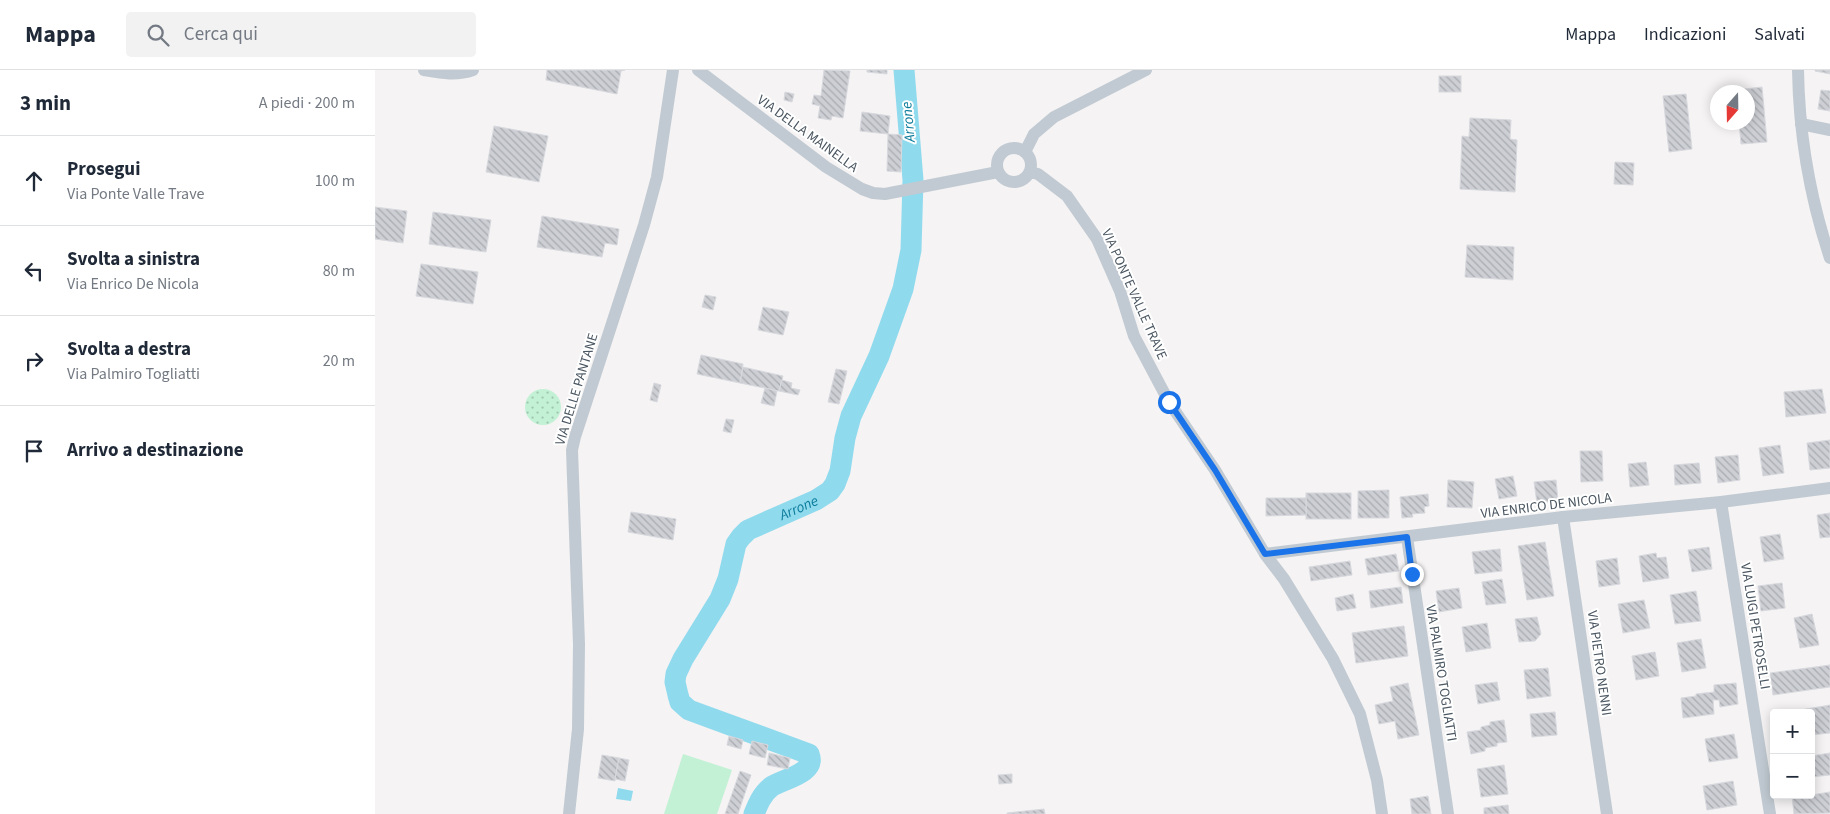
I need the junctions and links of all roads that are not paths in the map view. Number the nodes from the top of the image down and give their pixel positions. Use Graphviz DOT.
graph roads {
  1 [pos="424,70"];
  2 [pos="473,70"];
  3 [pos="673,70"];
  4 [pos="698,70"];
  5 [pos="1146,70"];
  6 [pos="1799,70"];
  7 [pos="1801,124"];
  8 [pos="1830,130"];
  9 [pos="1025,152"];
  10 [pos="998,172"];
  11 [pos="1030,172"];
  12 [pos="1830,258"];
  13 [pos="1830,488"];
  14 [pos="1721,502"];
  15 [pos="1563,517"];
  16 [pos="1407,537"];
  17 [pos="1265,554"];
  18 [pos="569,814"];
  19 [pos="1382,814"];
  20 [pos="1448,814"];
  21 [pos="1607,814"];
  22 [pos="1770,814"];
  1 -- 2 [label="street"];
  3 -- 18 [label="street, VIA DELLE PANTANE"];
  4 -- 10 [label="street, VIA DELLA MAINELLA"];
  5 -- 9 [label="street"];
  6 -- 7 [label="street"];
  7 -- 8 [label="street"];
  7 -- 12 [label="street"];
  9 -- 10 [label="street"];
  9 -- 11 [label="street"];
  10 -- 11 [label="street"];
  11 -- 17 [label="street, VIA PONTE VALLE TRAVE"];
  13 -- 14 [label="street, VIA ENRICO DE NICOLA"];
  14 -- 15 [label="street, VIA ENRICO DE NICOLA"];
  14 -- 22 [label="street, VIA LUIGI PETROSELLI"];
  15 -- 16 [label="street, VIA ENRICO DE NICOLA"];
  15 -- 21 [label="street, VIA PIETRO NENNI"];
  16 -- 17 [label="street, VIA ENRICO DE NICOLA"];
  16 -- 20 [label="street, VIA PALMIRO TOGLIATTI"];
  17 -- 19 [label="street, VIA PONTE VALLE TRAVE"];
}
